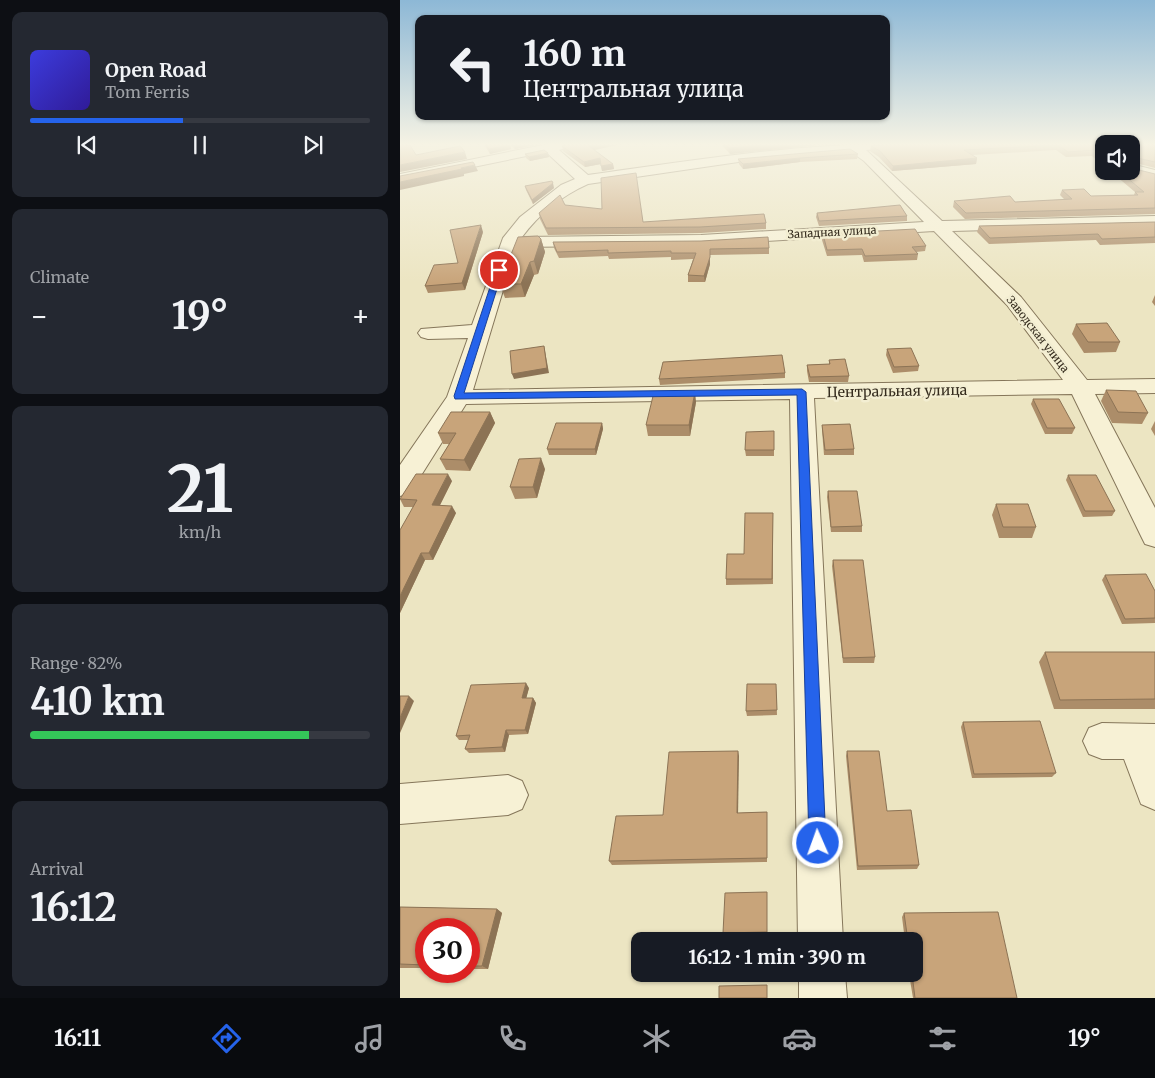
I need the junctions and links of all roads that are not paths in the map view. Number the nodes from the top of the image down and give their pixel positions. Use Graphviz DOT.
graph roads {
  1 [pos="563,191"];
  2 [pos="902,191"];
  3 [pos="1155,221"];
  4 [pos="938,226"];
  5 [pos="509,242"];
  6 [pos="480,332"];
  7 [pos="428,333"];
  8 [pos="1155,386"];
  9 [pos="1080,387"];
  10 [pos="802,392"];
  11 [pos="459,396"];
  12 [pos="400,486"];
  13 [pos="1155,536"];
  14 [pos="1131,741"];
  15 [pos="1155,790"];
  16 [pos="508,795"];
  17 [pos="400,804"];
  18 [pos="821,932"];
  19 [pos="822,982"];
  20 [pos="823,998"];
  1 -- 5 [label="street"];
  2 -- 4 [label="street, Заводская улица"];
  3 -- 4 [label="street, Западная улица"];
  4 -- 5 [label="street, Западная улица"];
  4 -- 9 [label="street, Заводская улица"];
  5 -- 6 [label="street"];
  6 -- 7 [label="street"];
  6 -- 11 [label="street"];
  8 -- 9 [label="street, Центральная улица"];
  9 -- 10 [label="street, Центральная улица"];
  9 -- 13 [label="street, Заводская улица"];
  10 -- 11 [label="street, Центральная улица"];
  10 -- 18 [label="street"];
  11 -- 12 [label="street"];
  14 -- 15 [label="street"];
  16 -- 17 [label="street"];
  19 -- 20 [label="street"];
}
